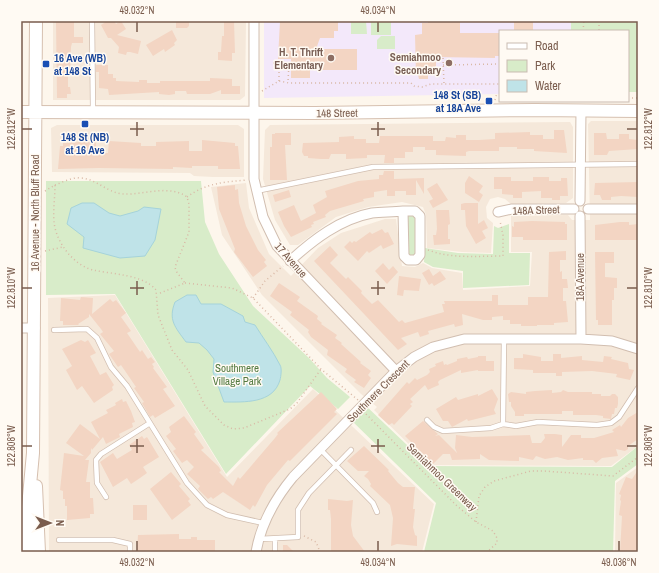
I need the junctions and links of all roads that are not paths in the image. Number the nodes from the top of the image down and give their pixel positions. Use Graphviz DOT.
graph roads {
  1 [pos="36,21"];
  2 [pos="92,21"];
  3 [pos="254,21"];
  4 [pos="581,110"];
  5 [pos="638,111"];
  6 [pos="21,112"];
  7 [pos="35,112"];
  8 [pos="92,112"];
  9 [pos="254,113"];
  10 [pos="581,164"];
  11 [pos="638,164"];
  12 [pos="256,191"];
  13 [pos="580,201"];
  14 [pos="574,209"];
  15 [pos="588,209"];
  16 [pos="638,209"];
  17 [pos="403,211"];
  18 [pos="499,216"];
  19 [pos="580,216"];
  20 [pos="290,261"];
  21 [pos="21,328"];
  22 [pos="35,328"];
  23 [pos="54,330"];
  24 [pos="504,338"];
  25 [pos="580,339"];
  26 [pos="638,349"];
  27 [pos="396,371"];
  28 [pos="638,388"];
  29 [pos="427,420"];
  30 [pos="150,423"];
  31 [pos="503,424"];
  32 [pos="320,449"];
  33 [pos="351,450"];
  34 [pos="337,465"];
  35 [pos="106,497"];
  36 [pos="377,512"];
  37 [pos="263,523"];
  38 [pos="275,538"];
  39 [pos="258,539"];
  40 [pos="59,540"];
  41 [pos="31,549"];
  42 [pos="130,552"];
  43 [pos="256,552"];
  44 [pos="275,552"];
  1 -- 7 [label="main road, 16 Avenue - North Bluff Road"];
  2 -- 8 [label="lane"];
  3 -- 9 [label="street, 17 Avenue"];
  4 -- 5 [label="main road, 148 Street"];
  4 -- 9 [label="main road, 148 Street"];
  4 -- 10 [label="street"];
  6 -- 7 [label="main road, 148 Street"];
  7 -- 8 [label="main road, 148 Street"];
  7 -- 22 [label="main road, 16 Avenue - North Bluff Road"];
  8 -- 9 [label="main road, 148 Street"];
  9 -- 12 [label="street, 17 Avenue"];
  10 -- 11 [label="lane"];
  10 -- 12 [label="lane"];
  10 -- 13 [label="street"];
  12 -- 20 [label="street, 17 Avenue"];
  13 -- 14 [label="street"];
  13 -- 15 [label="street"];
  14 -- 18 [label="street, 148A Street"];
  14 -- 19 [label="street"];
  15 -- 16 [label="street"];
  15 -- 19 [label="street"];
  17 -- 17 [label="street"];
  17 -- 20 [label="street"];
  19 -- 25 [label="street, 18A Avenue"];
  20 -- 27 [label="street, 17 Avenue"];
  21 -- 22 [label="street"];
  22 -- 41 [label="main road, 16 Avenue - North Bluff Road"];
  23 -- 30 [label="lane"];
  24 -- 25 [label="street, Southmere Crescent"];
  24 -- 27 [label="street, Southmere Crescent"];
  24 -- 31 [label="lane"];
  25 -- 26 [label="street, Southmere Crescent"];
  27 -- 32 [label="street, Southmere Crescent"];
  28 -- 31 [label="lane"];
  29 -- 31 [label="lane"];
  30 -- 35 [label="lane"];
  30 -- 37 [label="lane"];
  32 -- 34 [label="lane"];
  32 -- 37 [label="street, Southmere Crescent"];
  33 -- 34 [label="lane"];
  34 -- 36 [label="lane"];
  34 -- 38 [label="lane"];
  37 -- 39 [label="street, Southmere Crescent"];
  38 -- 39 [label="lane"];
  38 -- 44 [label="lane"];
  39 -- 43 [label="street, Southmere Crescent"];
  40 -- 42 [label="lane"];
}
